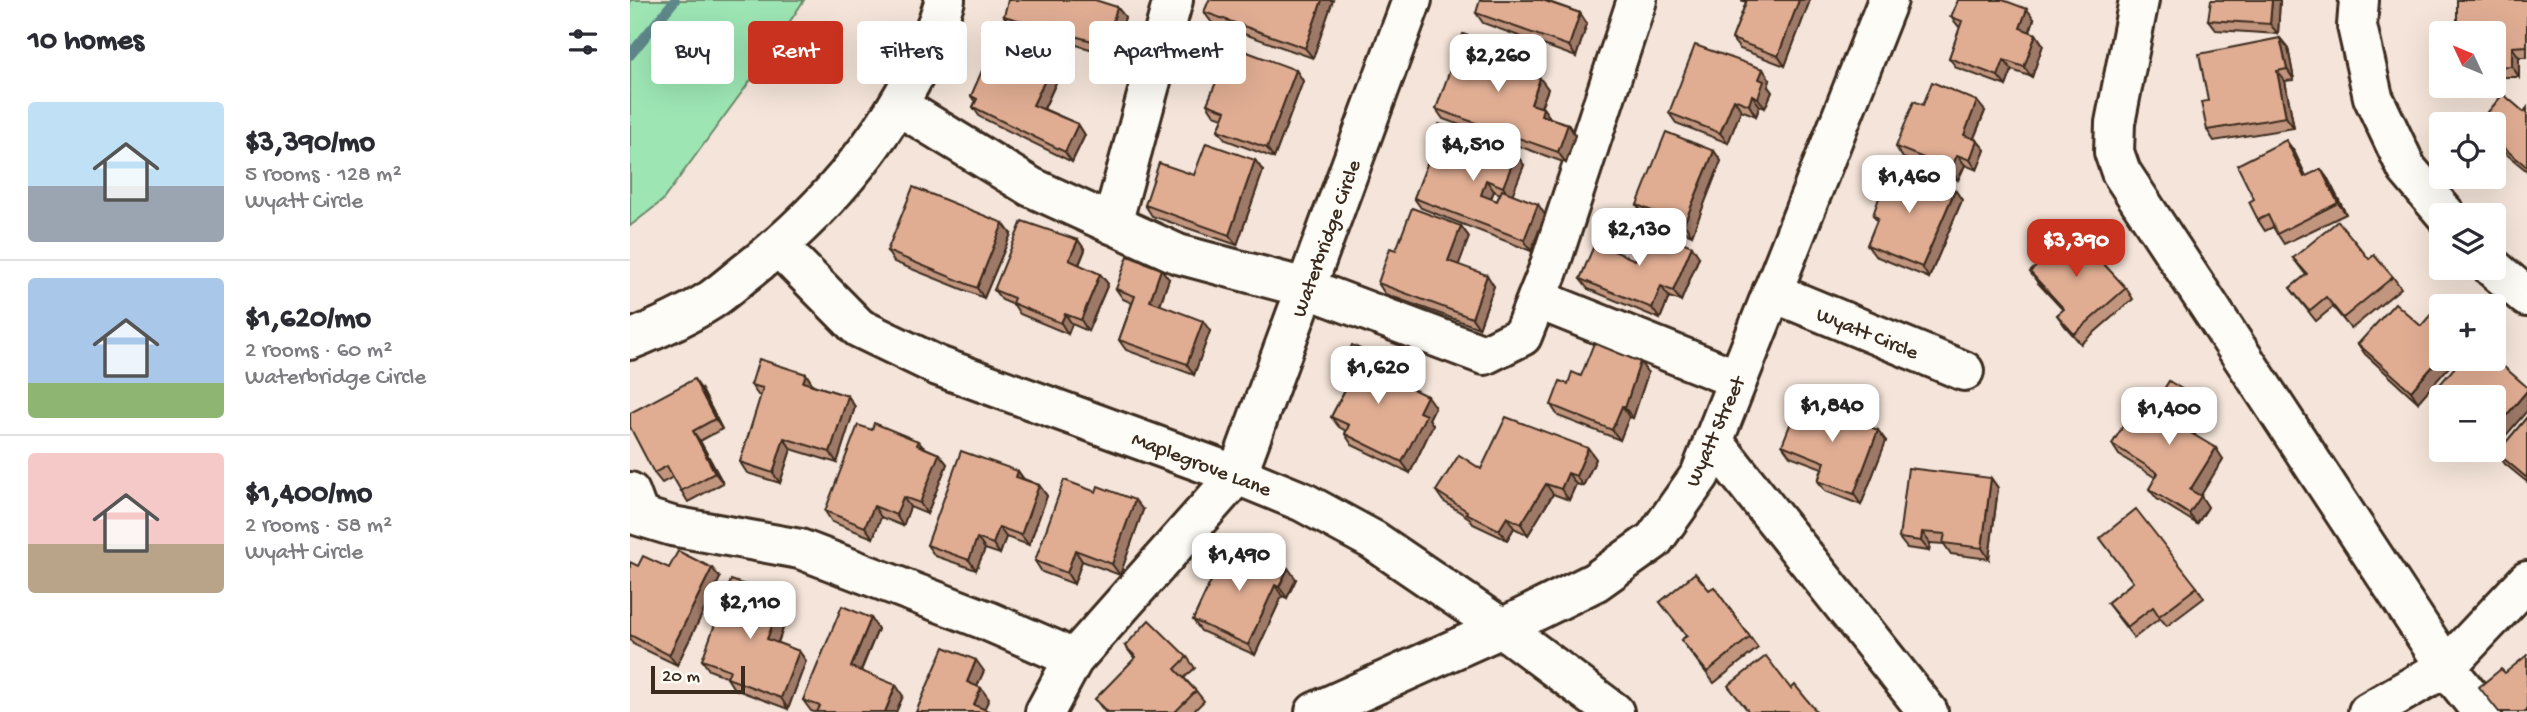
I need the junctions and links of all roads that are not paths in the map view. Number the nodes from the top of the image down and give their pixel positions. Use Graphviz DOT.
graph roads {
  1 [pos="945,0"];
  2 [pos="1173,0"];
  3 [pos="1412,0"];
  4 [pos="1637,0"];
  5 [pos="1888,0"];
  6 [pos="2139,0"];
  7 [pos="2359,0"];
  8 [pos="899,106"];
  9 [pos="2436,203"];
  10 [pos="1112,224"];
  11 [pos="779,247"];
  12 [pos="2506,279"];
  13 [pos="1306,288"];
  14 [pos="1772,292"];
  15 [pos="2527,297"];
  16 [pos="1537,299"];
  17 [pos="630,340"];
  18 [pos="1964,372"];
  19 [pos="1738,379"];
  20 [pos="1713,441"];
  21 [pos="1237,475"];
  22 [pos="630,492"];
  23 [pos="2527,581"];
  24 [pos="1502,628"];
  25 [pos="1073,660"];
  26 [pos="2446,667"];
  27 [pos="1045,712"];
  28 [pos="1315,712"];
  29 [pos="1614,712"];
  30 [pos="1928,712"];
  31 [pos="2368,712"];
  32 [pos="2482,712"];
  1 -- 8 [label="street"];
  2 -- 10 [label="street"];
  3 -- 13 [label="street, Waterbridge Circle"];
  4 -- 16 [label="street"];
  5 -- 14 [label="street, Wyatt Street"];
  6 -- 26 [label="street"];
  7 -- 9 [label="street"];
  8 -- 10 [label="street"];
  8 -- 11 [label="street"];
  10 -- 13 [label="street"];
  11 -- 17 [label="street"];
  11 -- 21 [label="street, Maplegrove Lane"];
  12 -- 15 [label="street"];
  13 -- 16 [label="street"];
  13 -- 21 [label="street, Waterbridge Circle"];
  14 -- 18 [label="street, Wyatt Circle"];
  14 -- 19 [label="street, Wyatt Street"];
  16 -- 19 [label="street"];
  19 -- 20 [label="street, Wyatt Street"];
  20 -- 24 [label="street, Wyatt Street"];
  20 -- 30 [label="street"];
  21 -- 24 [label="street, Maplegrove Lane"];
  21 -- 25 [label="street"];
  22 -- 25 [label="street"];
  23 -- 26 [label="street"];
  24 -- 28 [label="street, Wyatt Street"];
  24 -- 29 [label="street, Maplegrove Lane"];
  25 -- 27 [label="street"];
  26 -- 31 [label="street"];
  26 -- 32 [label="street"];
}
